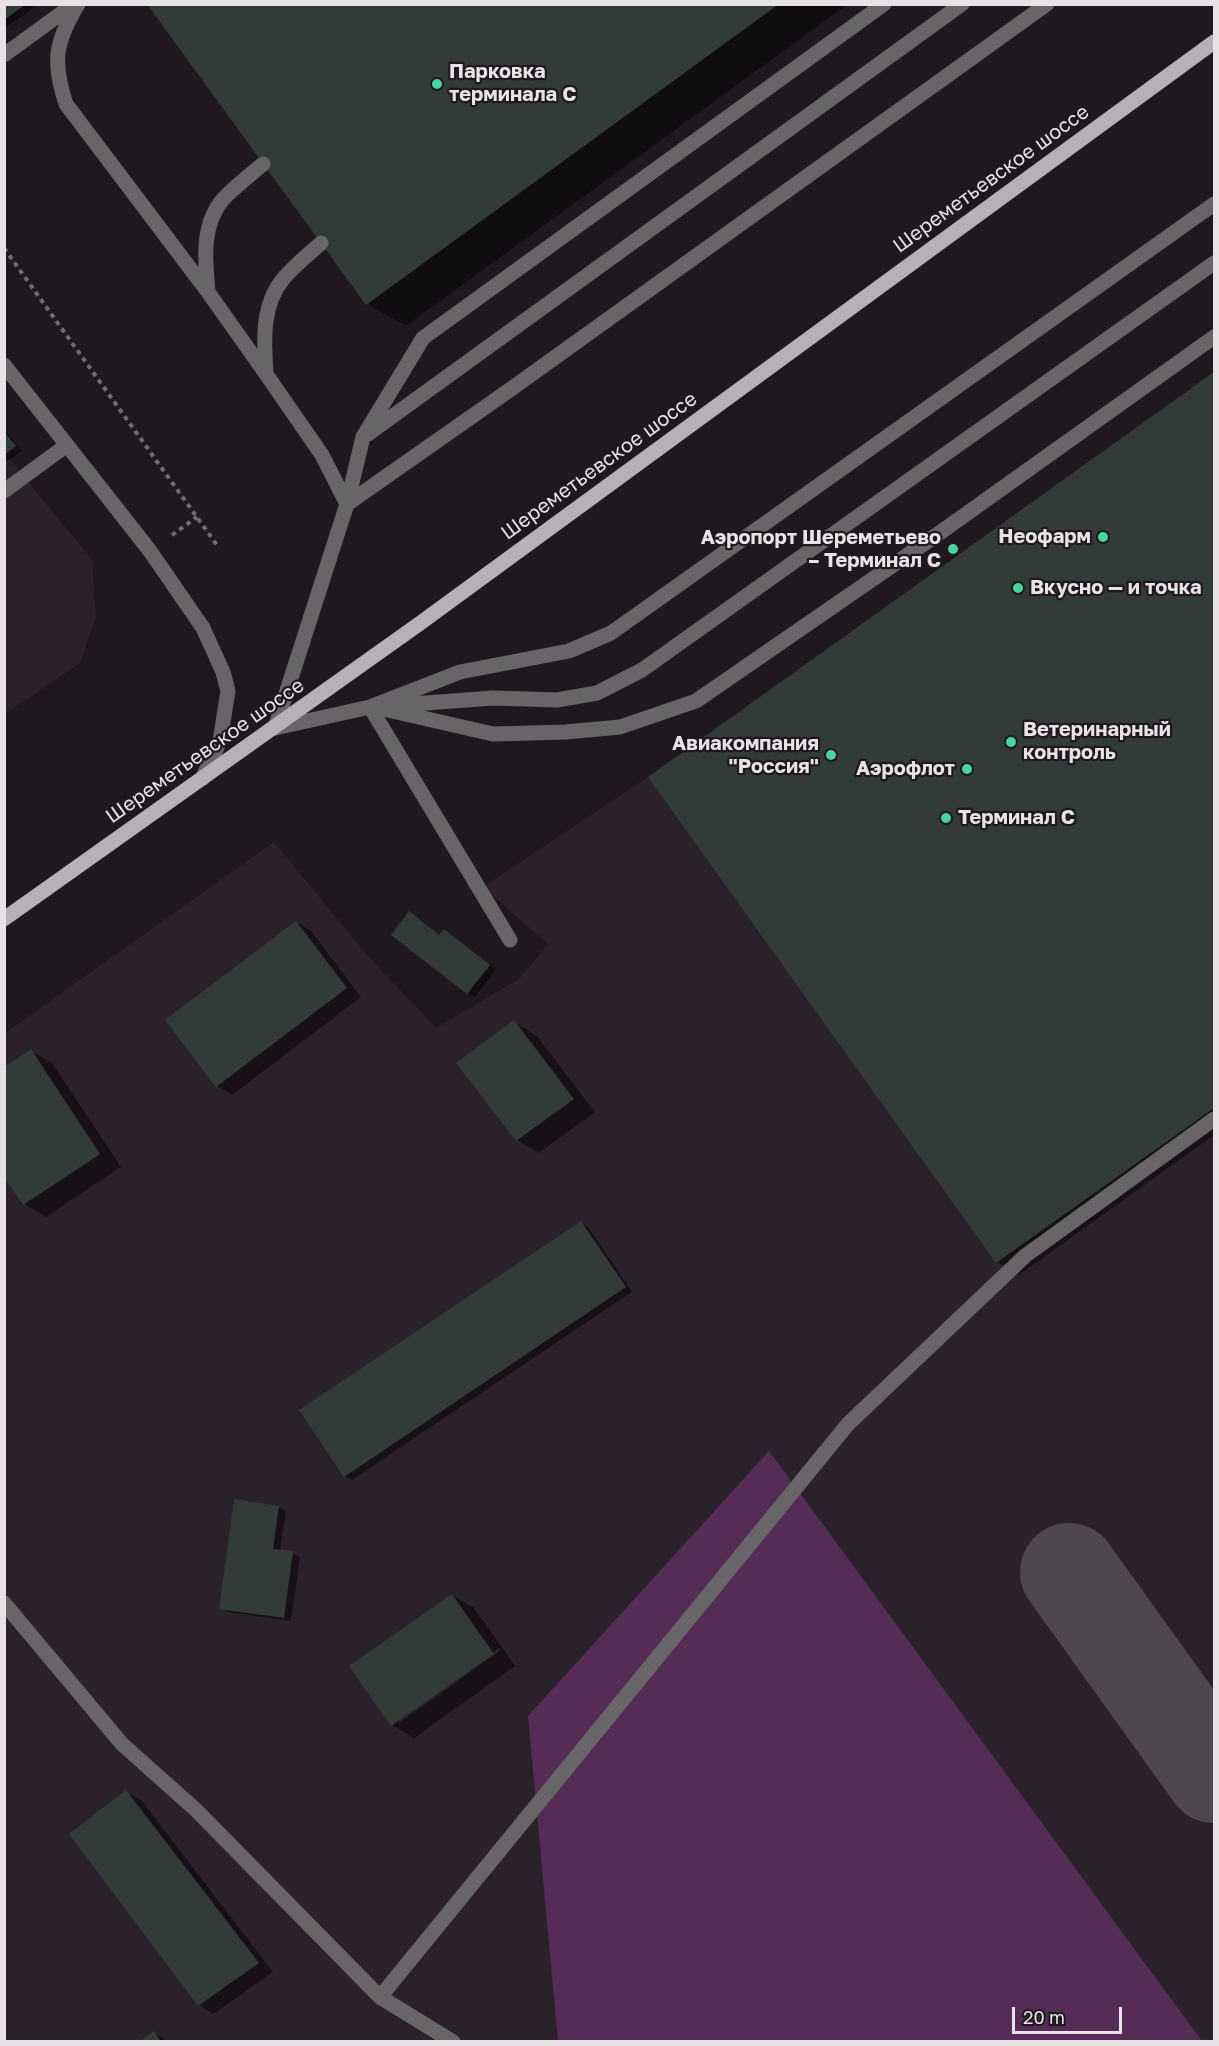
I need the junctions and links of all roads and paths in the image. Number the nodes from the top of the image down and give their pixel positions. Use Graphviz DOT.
graph roads {
  1 [pos="76,4"];
  2 [pos="884,4"];
  3 [pos="962,4"];
  4 [pos="1047,4"];
  5 [pos="1215,42"];
  6 [pos="4,55"];
  7 [pos="263,164"];
  8 [pos="1215,204"];
  9 [pos="321,243"];
  10 [pos="4,248"];
  11 [pos="1215,263"];
  12 [pos="208,292"];
  13 [pos="1215,337"];
  14 [pos="4,365"];
  15 [pos="266,374"];
  16 [pos="363,437"];
  17 [pos="67,446"];
  18 [pos="4,491"];
  19 [pos="347,504"];
  20 [pos="197,518"];
  21 [pos="172,535"];
  22 [pos="219,548"];
  23 [pos="370,707"];
  24 [pos="274,728"];
  25 [pos="202,779"];
  26 [pos="4,919"];
  27 [pos="510,940"];
  28 [pos="1215,1119"];
  29 [pos="4,1603"];
  30 [pos="380,1997"];
  31 [pos="453,2042"];
  1 -- 6 [label="street"];
  1 -- 12 [label="street"];
  2 -- 16 [label="street"];
  3 -- 16 [label="street"];
  4 -- 19 [label="street"];
  5 -- 24 [label="main road, Шереметьевское шоссе"];
  7 -- 12 [label="street"];
  8 -- 23 [label="street"];
  9 -- 15 [label="street"];
  10 -- 20 [label="path"];
  11 -- 23 [label="street"];
  12 -- 15 [label="street"];
  13 -- 23 [label="street"];
  14 -- 17 [label="street"];
  15 -- 19 [label="street"];
  16 -- 19 [label="street"];
  17 -- 18 [label="street"];
  17 -- 25 [label="street"];
  19 -- 24 [label="street"];
  20 -- 21 [label="path"];
  20 -- 22 [label="path"];
  23 -- 24 [label="street"];
  23 -- 27 [label="street"];
  24 -- 25 [label="main road, Шереметьевское шоссе"];
  25 -- 26 [label="main road, Шереметьевское шоссе"];
  28 -- 30 [label="street"];
  29 -- 30 [label="street"];
  30 -- 31 [label="street"];
}
